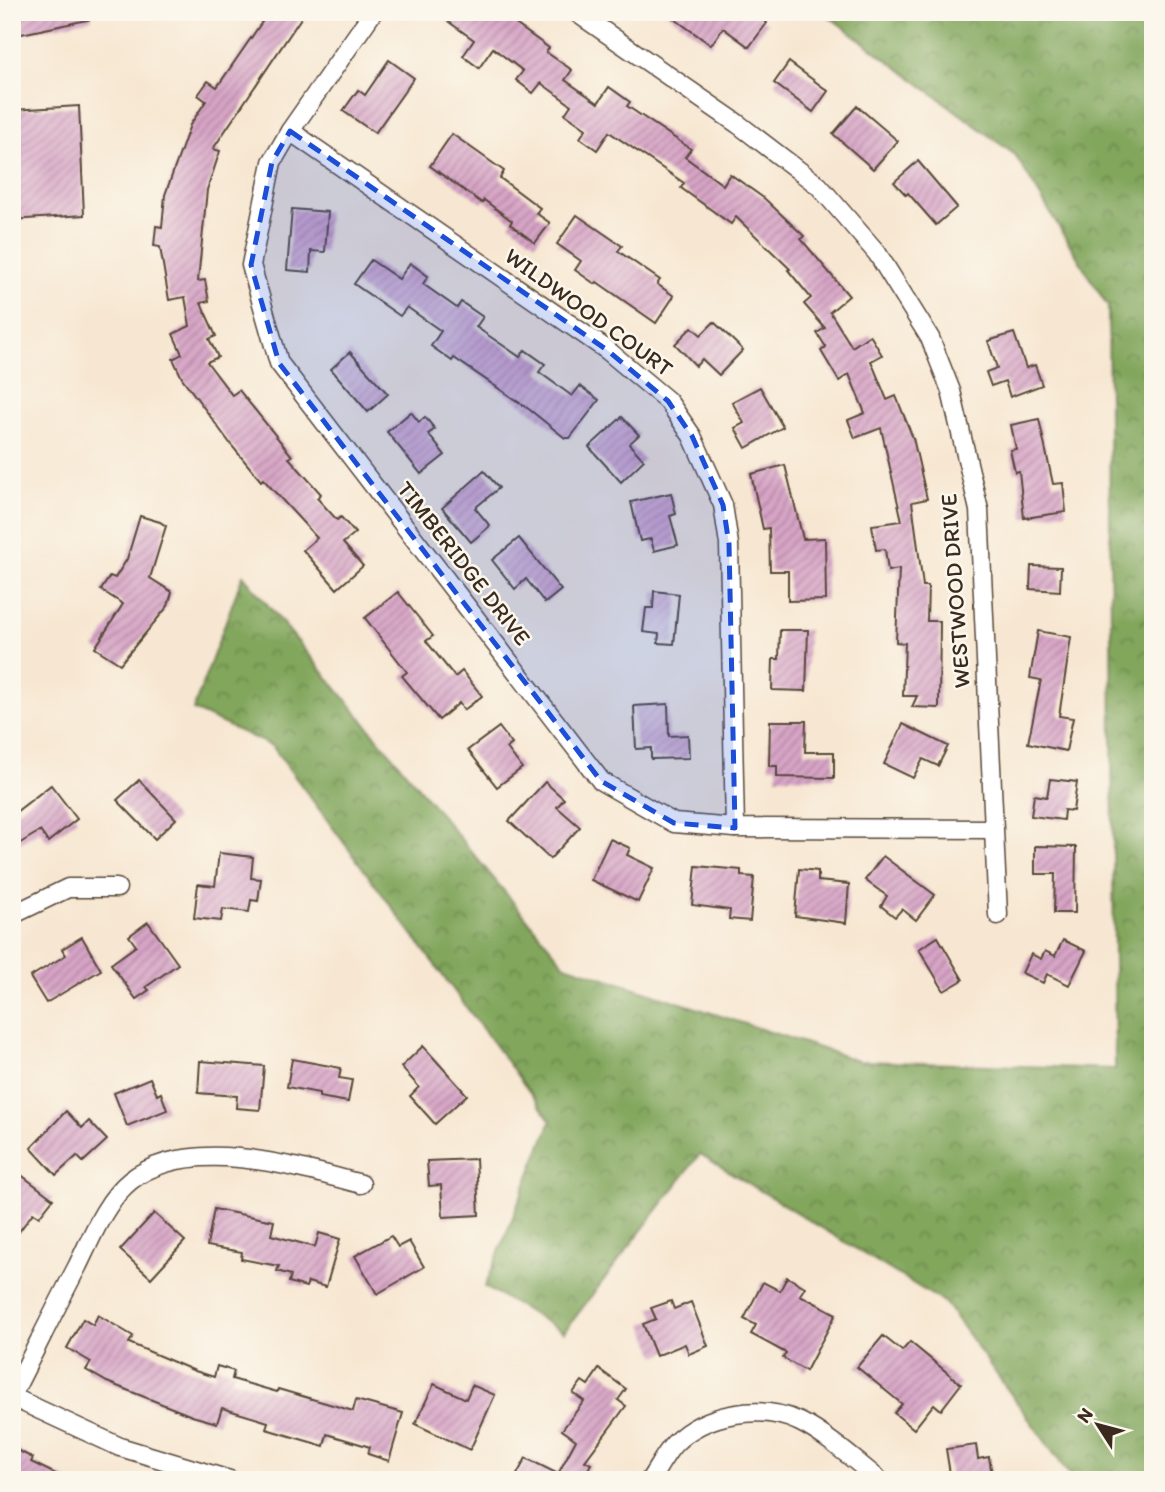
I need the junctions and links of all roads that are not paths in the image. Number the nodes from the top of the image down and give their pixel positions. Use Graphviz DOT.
graph roads {
  1 [pos="373,12"];
  2 [pos="576,12"];
  3 [pos="290,131"];
  4 [pos="735,828"];
  5 [pos="993,829"];
  6 [pos="117,888"];
  7 [pos="12,915"];
  8 [pos="998,915"];
  9 [pos="361,1184"];
  10 [pos="12,1396"];
  11 [pos="230,1480"];
  12 [pos="650,1480"];
  13 [pos="879,1480"];
  1 -- 3 [label="street, TIMBERIDGE DRIVE"];
  2 -- 5 [label="street, WESTWOOD DRIVE"];
  3 -- 4 [label="street, WILDWOOD COURT"];
  3 -- 4 [label="street, TIMBERIDGE DRIVE"];
  4 -- 5 [label="street, TIMBERIDGE DRIVE"];
  5 -- 8 [label="street, WESTWOOD DRIVE"];
  6 -- 7 [label="street"];
  9 -- 10 [label="street"];
  10 -- 11 [label="street"];
  12 -- 13 [label="street"];
}
